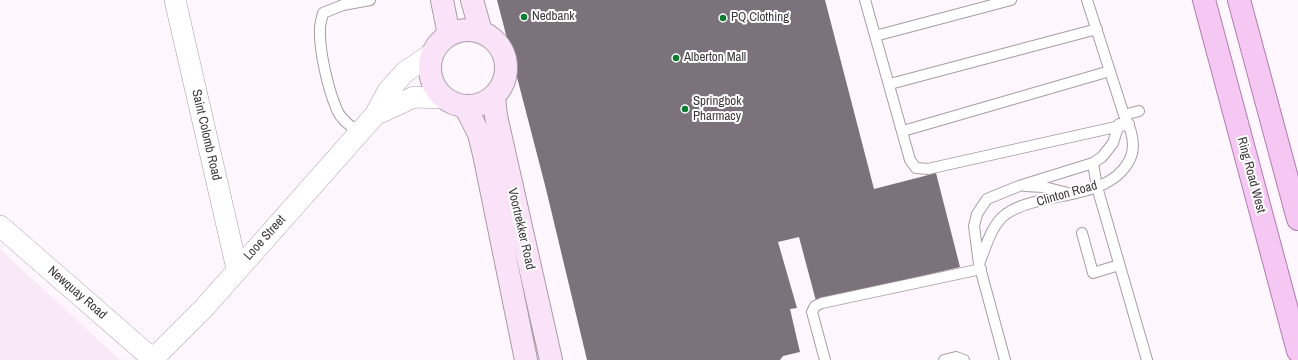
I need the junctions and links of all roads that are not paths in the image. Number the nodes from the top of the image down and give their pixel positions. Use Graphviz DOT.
graph roads {
  1 [pos="175,0"];
  2 [pos="370,0"];
  3 [pos="442,0"];
  4 [pos="472,0"];
  5 [pos="865,0"];
  6 [pos="1011,0"];
  7 [pos="1088,0"];
  8 [pos="1204,0"];
  9 [pos="1239,0"];
  10 [pos="1097,29"];
  11 [pos="481,32"];
  12 [pos="449,35"];
  13 [pos="875,36"];
  14 [pos="433,53"];
  15 [pos="1110,71"];
  16 [pos="890,84"];
  17 [pos="494,97"];
  18 [pos="444,98"];
  19 [pos="465,106"];
  20 [pos="1139,111"];
  21 [pos="375,115"];
  22 [pos="1126,119"];
  23 [pos="1116,128"];
  24 [pos="903,131"];
  25 [pos="358,133"];
  26 [pos="1093,163"];
  27 [pos="1019,186"];
  28 [pos="1097,187"];
  29 [pos="1070,194"];
  30 [pos="1298,219"];
  31 [pos="0,226"];
  32 [pos="1082,233"];
  33 [pos="1119,265"];
  34 [pos="980,267"];
  35 [pos="237,269"];
  36 [pos="1298,351"];
  37 [pos="153,360"];
  38 [pos="526,360"];
  39 [pos="551,360"];
  40 [pos="825,360"];
  41 [pos="944,360"];
  42 [pos="964,360"];
  43 [pos="1005,360"];
  44 [pos="1147,360"];
  1 -- 35 [label="street, Saint Colomb Road"];
  2 -- 25 [label="lane"];
  3 -- 12 [label="main road"];
  4 -- 11 [label="main road"];
  5 -- 13 [label="lane"];
  6 -- 13 [label="lane"];
  7 -- 10 [label="lane, Clinton Road"];
  8 -- 36 [label="main road, Ring Road West"];
  9 -- 30 [label="main road"];
  10 -- 15 [label="lane, Clinton Road"];
  10 -- 16 [label="lane"];
  11 -- 12 [label="main road"];
  11 -- 17 [label="main road"];
  12 -- 14 [label="main road"];
  13 -- 16 [label="lane"];
  14 -- 18 [label="main road"];
  14 -- 21 [label="street, Looe Street"];
  15 -- 22 [label="lane, Clinton Road"];
  15 -- 24 [label="lane"];
  16 -- 24 [label="lane"];
  17 -- 19 [label="main road"];
  17 -- 39 [label="main road, Voortrekker Road"];
  18 -- 19 [label="main road"];
  18 -- 21 [label="street, Looe Street"];
  19 -- 38 [label="main road, Voortrekker Road"];
  20 -- 22 [label="lane"];
  21 -- 25 [label="street, Looe Street"];
  22 -- 23 [label="lane, Clinton Road"];
  22 -- 28 [label="lane, Clinton Road"];
  23 -- 24 [label="lane"];
  23 -- 26 [label="lane, Clinton Road"];
  25 -- 35 [label="street, Looe Street"];
  26 -- 27 [label="lane, Clinton Road"];
  26 -- 28 [label="lane"];
  27 -- 29 [label="lane"];
  27 -- 34 [label="lane, Clinton Road"];
  28 -- 29 [label="lane, Clinton Road"];
  28 -- 33 [label="lane"];
  29 -- 34 [label="lane, Clinton Road"];
  31 -- 37 [label="street, Newquay Road"];
  32 -- 33 [label="lane"];
  33 -- 44 [label="lane"];
  34 -- 40 [label="lane"];
  34 -- 43 [label="lane, Clinton Road"];
  35 -- 37 [label="street, Looe Street"];
  41 -- 42 [label="lane"];
}
